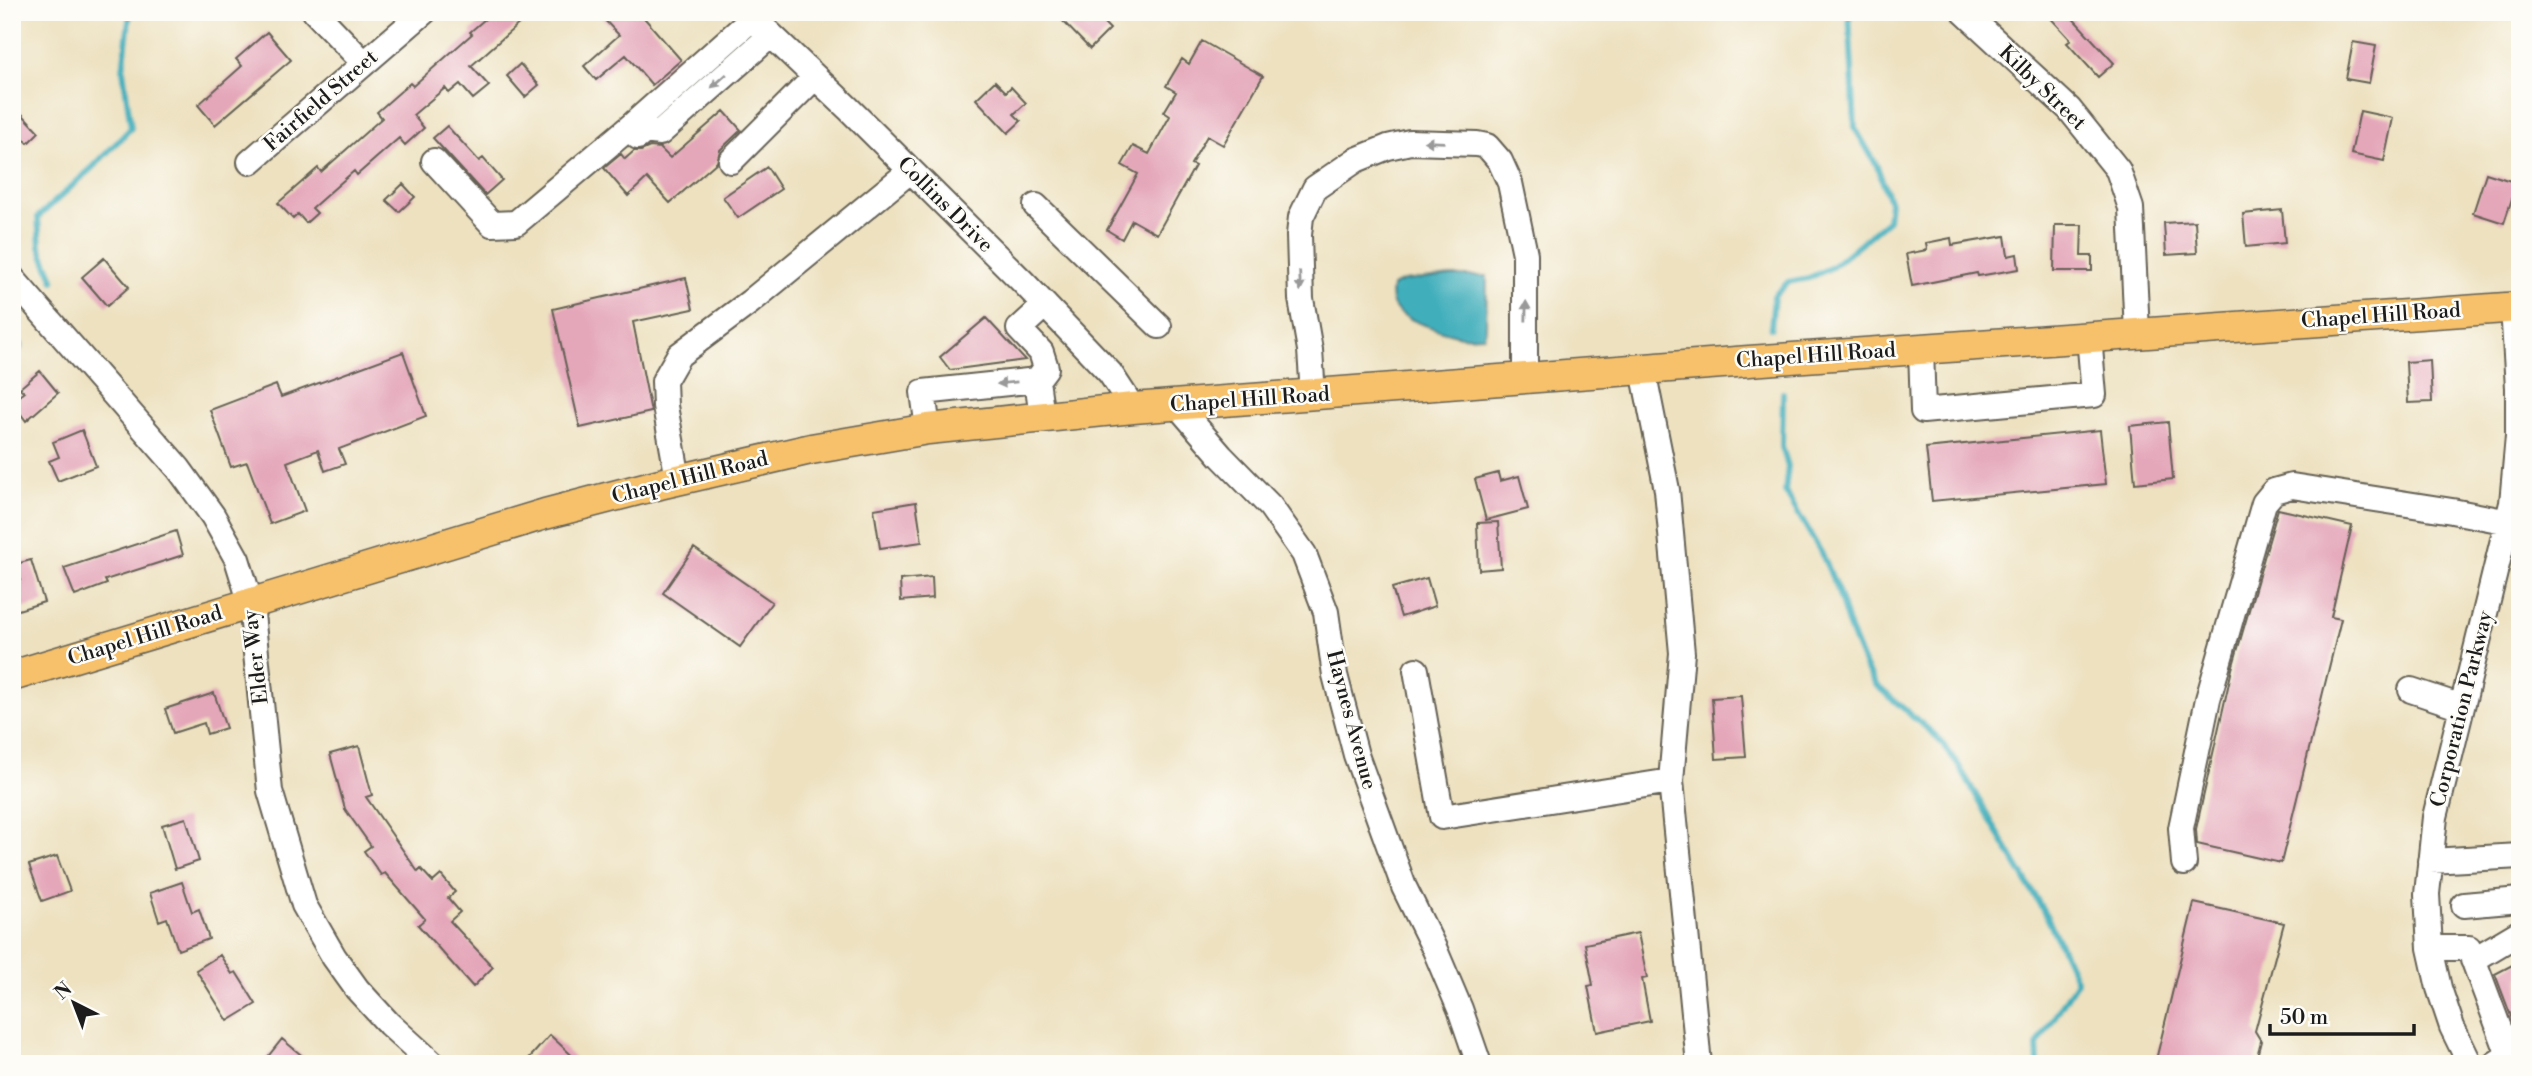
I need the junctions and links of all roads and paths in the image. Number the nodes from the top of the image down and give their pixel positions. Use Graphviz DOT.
graph roads {
  1 [pos="315,12"];
  2 [pos="424,12"];
  3 [pos="1964,12"];
  4 [pos="750,15"];
  5 [pos="770,36"];
  6 [pos="363,63"];
  7 [pos="815,78"];
  8 [pos="630,127"];
  9 [pos="434,161"];
  10 [pos="731,161"];
  11 [pos="250,162"];
  12 [pos="910,171"];
  13 [pos="1037,206"];
  14 [pos="12,278"];
  15 [pos="1045,305"];
  16 [pos="2517,307"];
  17 [pos="21,310"];
  18 [pos="1159,326"];
  19 [pos="2137,332"];
  20 [pos="2089,335"];
  21 [pos="1921,348"];
  22 [pos="1643,370"];
  23 [pos="1525,379"];
  24 [pos="1037,380"];
  25 [pos="1313,396"];
  26 [pos="1178,406"];
  27 [pos="1133,408"];
  28 [pos="1042,417"];
  29 [pos="928,429"];
  30 [pos="678,480"];
  31 [pos="2509,522"];
  32 [pos="251,604"];
  33 [pos="1416,670"];
  34 [pos="12,676"];
  35 [pos="2411,690"];
  36 [pos="2462,707"];
  37 [pos="1671,782"];
  38 [pos="2520,856"];
  39 [pos="2430,861"];
  40 [pos="2184,863"];
  41 [pos="2520,900"];
  42 [pos="2464,905"];
  43 [pos="2520,932"];
  44 [pos="2430,948"];
  45 [pos="2473,960"];
  46 [pos="433,1064"];
  47 [pos="1479,1064"];
  48 [pos="1699,1064"];
  49 [pos="2470,1064"];
  50 [pos="2495,1064"];
  1 -- 6 [label="street"];
  2 -- 6 [label="street, Fairfield Street"];
  3 -- 19 [label="street, Kilby Street"];
  4 -- 5 [label="street, Collins Drive"];
  4 -- 8 [label="street"];
  5 -- 7 [label="street, Collins Drive"];
  5 -- 8 [label="street, one-way"];
  6 -- 11 [label="street, Fairfield Street"];
  7 -- 10 [label="street"];
  7 -- 12 [label="street, Collins Drive"];
  8 -- 9 [label="street"];
  12 -- 15 [label="street, Collins Drive"];
  12 -- 30 [label="street"];
  13 -- 18 [label="street"];
  14 -- 17 [label="street, Elder Way"];
  15 -- 24 [label="street"];
  15 -- 27 [label="street, Collins Drive"];
  16 -- 19 [label="main road, Chapel Hill Road"];
  16 -- 31 [label="street, Corporation Parkway"];
  17 -- 32 [label="street, Elder Way"];
  19 -- 20 [label="main road, Chapel Hill Road"];
  20 -- 21 [label="main road, Chapel Hill Road"];
  20 -- 21 [label="street"];
  21 -- 22 [label="main road, Chapel Hill Road"];
  22 -- 23 [label="main road, Chapel Hill Road"];
  22 -- 37 [label="street"];
  23 -- 25 [label="main road, Chapel Hill Road"];
  23 -- 25 [label="street, one-way"];
  24 -- 28 [label="street"];
  24 -- 29 [label="street, one-way"];
  25 -- 26 [label="main road, Chapel Hill Road"];
  26 -- 27 [label="main road, Chapel Hill Road"];
  26 -- 47 [label="street, Haynes Avenue"];
  27 -- 28 [label="main road, Chapel Hill Road"];
  28 -- 29 [label="main road, Chapel Hill Road"];
  29 -- 30 [label="main road, Chapel Hill Road"];
  30 -- 32 [label="main road, Chapel Hill Road"];
  31 -- 36 [label="street, Corporation Parkway"];
  31 -- 40 [label="street"];
  32 -- 34 [label="main road, Chapel Hill Road"];
  32 -- 46 [label="street, Elder Way"];
  33 -- 37 [label="street"];
  35 -- 36 [label="street"];
  36 -- 39 [label="street, Corporation Parkway"];
  37 -- 48 [label="street"];
  38 -- 39 [label="street"];
  39 -- 44 [label="street, Corporation Parkway"];
  41 -- 42 [label="street"];
  43 -- 45 [label="street"];
  44 -- 45 [label="street"];
  44 -- 49 [label="street, Corporation Parkway"];
  45 -- 50 [label="street"];
}
